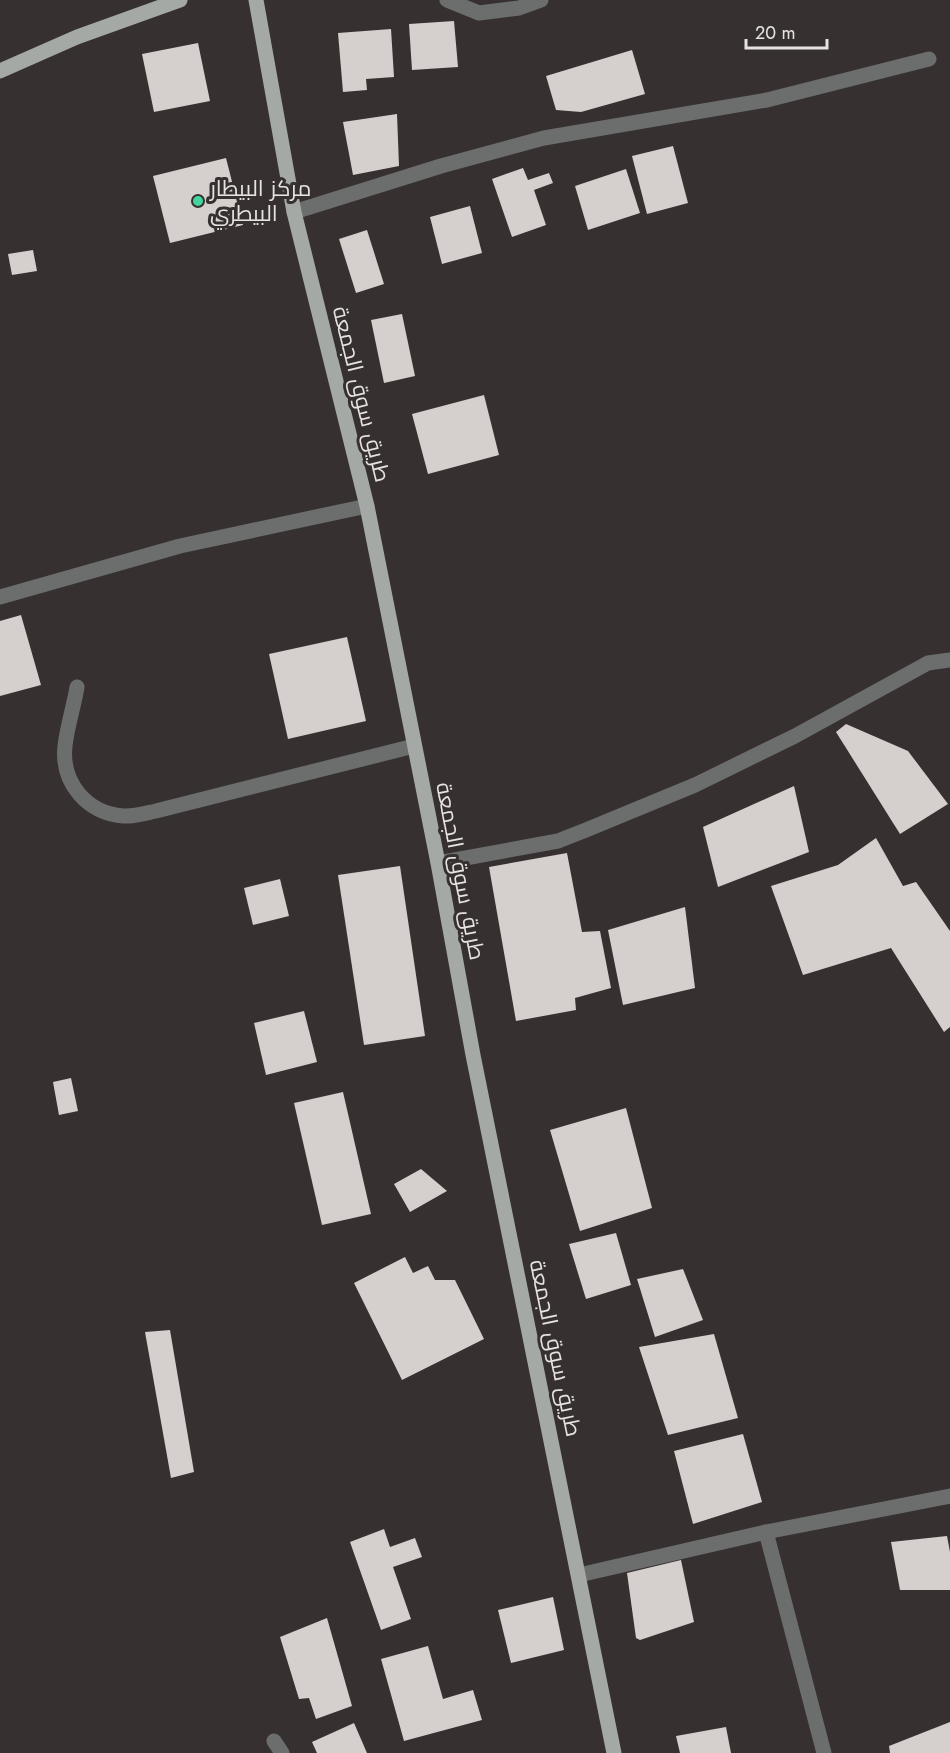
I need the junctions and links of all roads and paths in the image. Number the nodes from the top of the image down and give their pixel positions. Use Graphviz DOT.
graph roads {
  1 [pos="180,0"];
  2 [pos="256,0"];
  3 [pos="447,0"];
  4 [pos="541,0"];
  5 [pos="928,59"];
  6 [pos="0,71"];
  7 [pos="294,212"];
  8 [pos="367,506"];
  9 [pos="0,597"];
  10 [pos="950,660"];
  11 [pos="78,687"];
  12 [pos="414,746"];
  13 [pos="438,863"];
  14 [pos="950,1496"];
  15 [pos="766,1532"];
  16 [pos="579,1575"];
  17 [pos="614,1753"];
  18 [pos="824,1753"];
  1 -- 6 [label="main road"];
  2 -- 7 [label="main road, طريق سوق الجمعة"];
  3 -- 4 [label="street"];
  5 -- 7 [label="street"];
  7 -- 8 [label="main road, طريق سوق الجمعة"];
  8 -- 9 [label="street"];
  8 -- 12 [label="main road, طريق سوق الجمعة"];
  10 -- 13 [label="street"];
  11 -- 12 [label="street"];
  12 -- 13 [label="main road, طريق سوق الجمعة"];
  13 -- 16 [label="main road, طريق سوق الجمعة"];
  14 -- 15 [label="street"];
  15 -- 16 [label="street"];
  15 -- 18 [label="street"];
  16 -- 17 [label="main road, طريق سوق الجمعة"];
}
